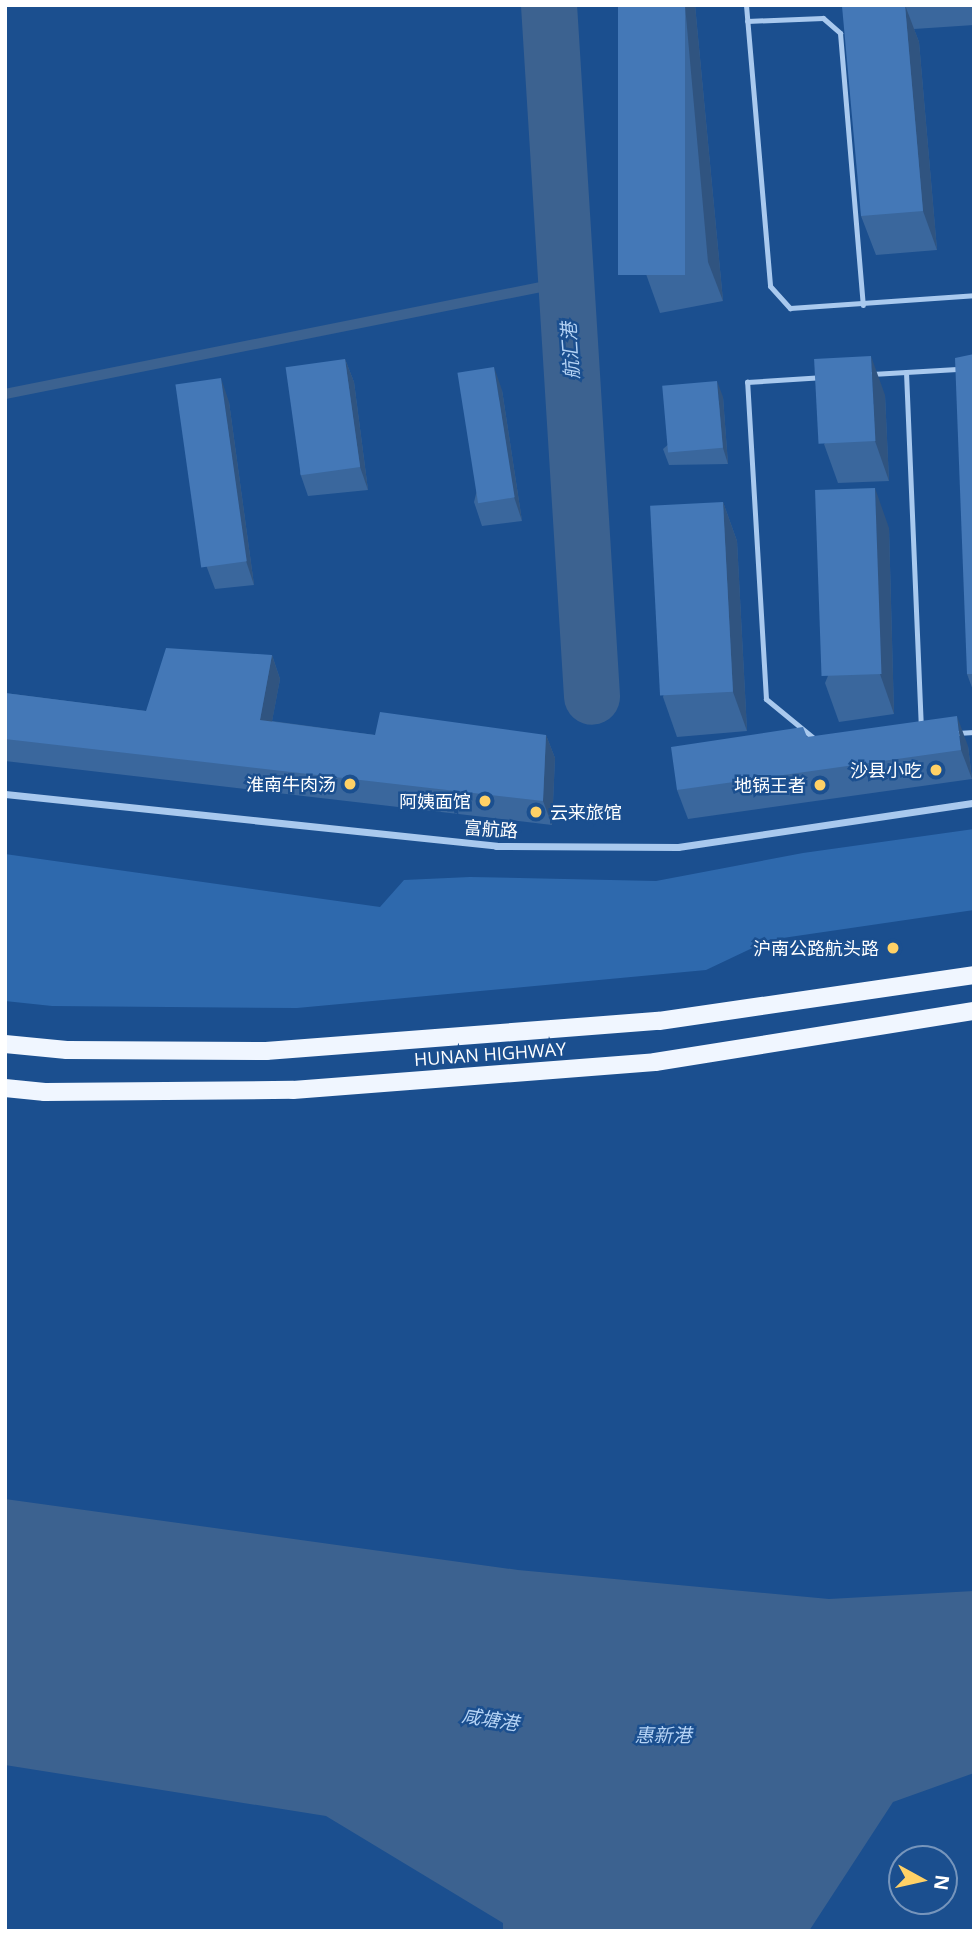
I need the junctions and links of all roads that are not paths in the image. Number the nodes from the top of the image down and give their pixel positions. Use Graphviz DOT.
graph roads {
  1 [pos="746,5"];
  2 [pos="747,21"];
  3 [pos="974,295"];
  4 [pos="863,305"];
  5 [pos="974,368"];
  6 [pos="906,372"];
  7 [pos="867,374"];
  8 [pos="840,376"];
  9 [pos="974,732"];
  10 [pos="947,733"];
  11 [pos="934,734"];
  12 [pos="921,735"];
  13 [pos="908,736"];
  14 [pos="819,743"];
  15 [pos="5,794"];
  16 [pos="974,803"];
  17 [pos="974,975"];
  18 [pos="974,1011"];
  19 [pos="5,1044"];
  20 [pos="5,1088"];
  1 -- 2 [label="lane"];
  2 -- 4 [label="lane"];
  2 -- 4 [label="lane"];
  3 -- 4 [label="lane"];
  5 -- 6 [label="lane"];
  6 -- 7 [label="lane"];
  6 -- 12 [label="lane"];
  8 -- 14 [label="lane"];
  9 -- 10 [label="lane"];
  11 -- 12 [label="lane"];
  12 -- 13 [label="lane"];
  15 -- 16 [label="street, 富航路"];
  17 -- 19 [label="main road, HUNAN HIGHWAY"];
  18 -- 20 [label="main road, HUNAN HIGHWAY"];
}
